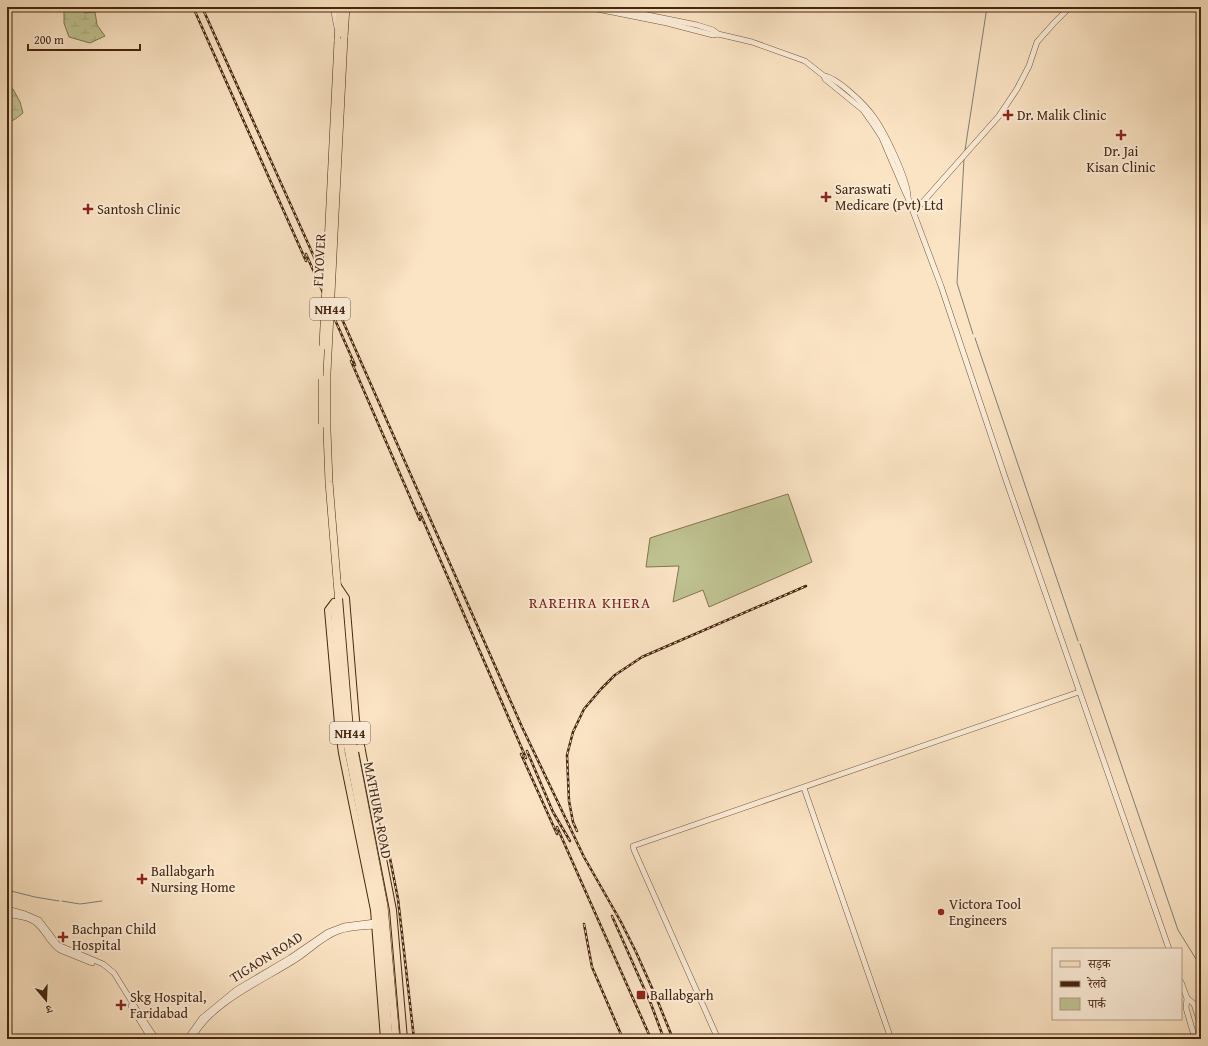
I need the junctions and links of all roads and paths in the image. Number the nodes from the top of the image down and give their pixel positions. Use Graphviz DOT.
graph roads {
  1 [pos="334,7"];
  2 [pos="340,7"];
  3 [pos="346,7"];
  4 [pos="587,7"];
  5 [pos="608,7"];
  6 [pos="1070,7"];
  7 [pos="718,34"];
  8 [pos="340,38"];
  9 [pos="914,212"];
  10 [pos="336,582"];
  11 [pos="334,593"];
  12 [pos="1080,692"];
  13 [pos="361,748"];
  14 [pos="348,750"];
  15 [pos="804,788"];
  16 [pos="376,880"];
  17 [pos="7,909"];
  18 [pos="7,914"];
  19 [pos="375,924"];
  20 [pos="1169,948"];
  21 [pos="249,984"];
  22 [pos="1182,985"];
  23 [pos="1187,998"];
  24 [pos="1194,1004"];
  25 [pos="1201,1007"];
  26 [pos="1201,1026"];
  27 [pos="151,1039"];
  28 [pos="156,1039"];
  29 [pos="187,1039"];
  30 [pos="192,1039"];
  31 [pos="384,1039"];
  32 [pos="389,1039"];
  33 [pos="396,1039"];
  34 [pos="404,1039"];
  35 [pos="718,1039"];
  36 [pos="892,1039"];
  37 [pos="1195,1039"];
  1 -- 8 [label="street"];
  2 -- 8 [label="highway, NH44"];
  3 -- 8 [label="highway, FLYOVER / NH44"];
  4 -- 7 [label="street"];
  5 -- 7 [label="street"];
  6 -- 9 [label="street"];
  7 -- 9 [label="street"];
  8 -- 10 [label="highway, FLYOVER / NH44, bridge"];
  9 -- 12 [label="street"];
  10 -- 11 [label="highway, FLYOVER / NH44"];
  10 -- 13 [label="main road"];
  10 -- 14 [label="highway, MATHURA ROAD / NH44"];
  11 -- 14 [label="highway, MATHURA ROAD / NH44"];
  12 -- 15 [label="street"];
  12 -- 20 [label="street"];
  13 -- 14 [label="highway"];
  13 -- 34 [label="main road"];
  14 -- 16 [label="highway, MATHURA ROAD / NH44"];
  14 -- 19 [label="main road"];
  15 -- 35 [label="street"];
  15 -- 36 [label="street"];
  16 -- 32 [label="highway, MATHURA ROAD / NH44"];
  16 -- 33 [label="highway, MATHURA ROAD / NH44"];
  17 -- 28 [label="street"];
  18 -- 27 [label="street"];
  19 -- 21 [label="street, TIGAON ROAD"];
  19 -- 31 [label="main road"];
  21 -- 29 [label="street, TIGAON ROAD"];
  21 -- 30 [label="street, TIGAON ROAD"];
  22 -- 23 [label="street"];
  23 -- 24 [label="street"];
  23 -- 37 [label="street"];
  24 -- 25 [label="street"];
  24 -- 26 [label="street"];
}
